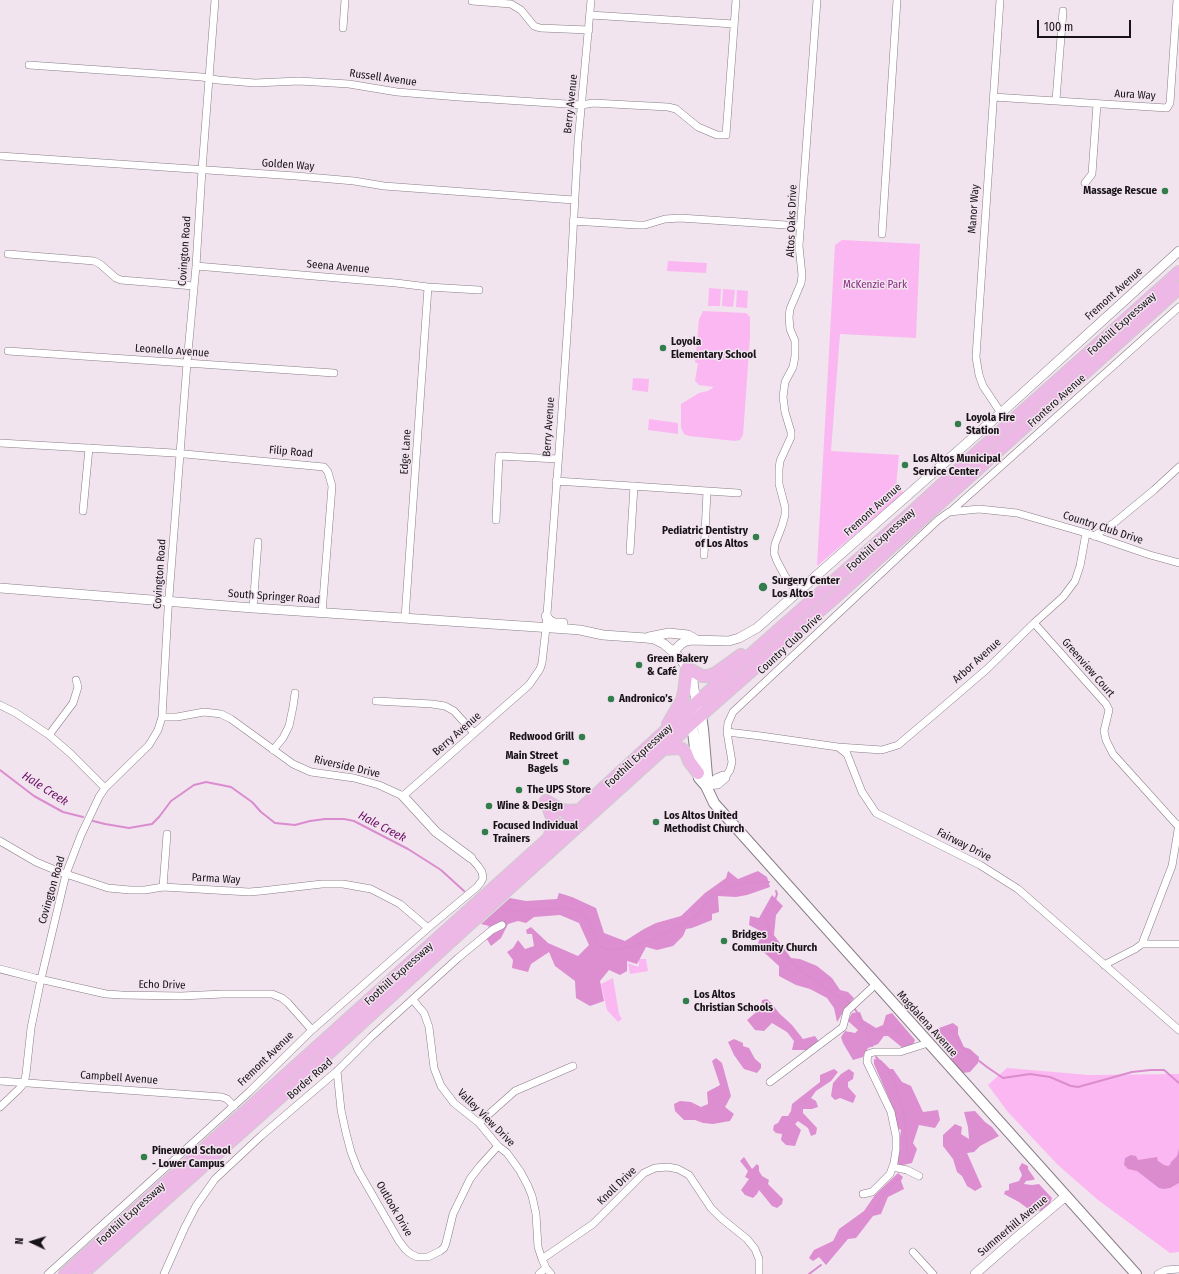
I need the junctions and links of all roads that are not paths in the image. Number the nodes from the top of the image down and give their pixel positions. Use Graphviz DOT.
graph roads {
  1 [pos="215,0"];
  2 [pos="345,0"];
  3 [pos="591,0"];
  4 [pos="736,0"];
  5 [pos="817,0"];
  6 [pos="897,0"];
  7 [pos="1000,0"];
  8 [pos="1177,0"];
  9 [pos="472,1"];
  10 [pos="1063,11"];
  11 [pos="590,15"];
  12 [pos="734,24"];
  13 [pos="343,28"];
  14 [pos="589,30"];
  15 [pos="29,65"];
  16 [pos="209,78"];
  17 [pos="993,97"];
  18 [pos="1056,100"];
  19 [pos="1096,104"];
  20 [pos="582,105"];
  21 [pos="0,156"];
  22 [pos="202,170"];
  23 [pos="1085,183"];
  24 [pos="574,200"];
  25 [pos="573,221"];
  26 [pos="801,226"];
  27 [pos="882,234"];
  28 [pos="1179,251"];
  29 [pos="8,254"];
  30 [pos="196,266"];
  31 [pos="1179,272"];
  32 [pos="194,286"];
  33 [pos="428,287"];
  34 [pos="1179,288"];
  35 [pos="479,290"];
  36 [pos="1179,307"];
  37 [pos="8,351"];
  38 [pos="187,363"];
  39 [pos="334,373"];
  40 [pos="1001,413"];
  41 [pos="0,443"];
  42 [pos="88,448"];
  43 [pos="180,454"];
  44 [pos="558,459"];
  45 [pos="1179,467"];
  46 [pos="556,481"];
  47 [pos="634,486"];
  48 [pos="707,491"];
  49 [pos="738,493"];
  50 [pos="83,511"];
  51 [pos="949,512"];
  52 [pos="496,520"];
  53 [pos="1086,533"];
  54 [pos="1094,536"];
  55 [pos="258,542"];
  56 [pos="630,551"];
  57 [pos="704,555"];
  58 [pos="1179,563"];
  59 [pos="0,588"];
  60 [pos="798,593"];
  61 [pos="169,601"];
  62 [pos="253,608"];
  63 [pos="322,613"];
  64 [pos="546,616"];
  65 [pos="405,618"];
  66 [pos="1034,623"];
  67 [pos="546,628"];
  68 [pos="567,629"];
  69 [pos="646,638"];
  70 [pos="696,640"];
  71 [pos="759,648"];
  72 [pos="672,652"];
  73 [pos="687,668"];
  74 [pos="76,680"];
  75 [pos="295,693"];
  76 [pos="376,701"];
  77 [pos="696,703"];
  78 [pos="0,705"];
  79 [pos="162,717"];
  80 [pos="697,719"];
  81 [pos="727,732"];
  82 [pos="474,733"];
  83 [pos="662,734"];
  84 [pos="49,735"];
  85 [pos="838,748"];
  86 [pos="664,749"];
  87 [pos="273,750"];
  88 [pos="698,773"];
  89 [pos="706,786"];
  90 [pos="105,788"];
  91 [pos="403,796"];
  92 [pos="581,810"];
  93 [pos="1179,825"];
  94 [pos="167,834"];
  95 [pos="548,839"];
  96 [pos="0,841"];
  97 [pos="471,858"];
  98 [pos="66,874"];
  99 [pos="163,887"];
  100 [pos="502,925"];
  101 [pos="428,928"];
  102 [pos="1142,944"];
  103 [pos="1179,944"];
  104 [pos="1104,965"];
  105 [pos="0,969"];
  106 [pos="41,979"];
  107 [pos="876,984"];
  108 [pos="413,1000"];
  109 [pos="312,1030"];
  110 [pos="1179,1030"];
  111 [pos="928,1043"];
  112 [pos="573,1066"];
  113 [pos="337,1071"];
  114 [pos="0,1080"];
  115 [pos="770,1082"];
  116 [pos="24,1083"];
  117 [pos="234,1106"];
  118 [pos="0,1107"];
  119 [pos="479,1123"];
  120 [pos="498,1146"];
  121 [pos="892,1167"];
  122 [pos="919,1176"];
  123 [pos="863,1194"];
  124 [pos="1066,1196"];
  125 [pos="913,1252"];
  126 [pos="542,1259"];
  127 [pos="546,1268"];
  128 [pos="1179,1269"];
  129 [pos="48,1274"];
  130 [pos="66,1274"];
  131 [pos="82,1274"];
  132 [pos="164,1274"];
  133 [pos="539,1274"];
  134 [pos="551,1274"];
  135 [pos="759,1274"];
  136 [pos="932,1274"];
  137 [pos="975,1274"];
  138 [pos="1136,1274"];
  139 [pos="1158,1274"];
  1 -- 16 [label="street, Covington Road"];
  2 -- 13 [label="street"];
  3 -- 11 [label="street, Berry Avenue"];
  4 -- 12 [label="street"];
  5 -- 26 [label="street, Altos Oaks Drive"];
  6 -- 27 [label="street"];
  7 -- 17 [label="street, Manor Way"];
  8 -- 19 [label="street, Aura Way"];
  9 -- 14 [label="street"];
  10 -- 18 [label="street"];
  11 -- 12 [label="street"];
  11 -- 14 [label="street, Berry Avenue"];
  12 -- 20 [label="street, Russell Avenue"];
  14 -- 20 [label="street, Berry Avenue"];
  15 -- 16 [label="street, Russell Avenue"];
  16 -- 20 [label="street, Russell Avenue"];
  16 -- 22 [label="street, Covington Road"];
  17 -- 18 [label="street, Aura Way"];
  17 -- 40 [label="street, Manor Way"];
  18 -- 19 [label="street, Aura Way"];
  19 -- 23 [label="street"];
  20 -- 24 [label="street, Berry Avenue"];
  21 -- 22 [label="street, Golden Way"];
  22 -- 24 [label="street, Golden Way"];
  22 -- 30 [label="street, Covington Road"];
  24 -- 25 [label="street, Berry Avenue"];
  25 -- 26 [label="street"];
  25 -- 44 [label="street, Berry Avenue"];
  26 -- 60 [label="street, Altos Oaks Drive"];
  28 -- 40 [label="street, Fremont Avenue"];
  29 -- 32 [label="street"];
  30 -- 32 [label="street, Covington Road"];
  30 -- 33 [label="street, Seena Avenue"];
  31 -- 71 [label="highway, Foothill Expressway"];
  32 -- 38 [label="street, Covington Road"];
  33 -- 35 [label="street, Seena Avenue"];
  33 -- 65 [label="street, Edge Lane"];
  34 -- 80 [label="highway, Foothill Expressway"];
  36 -- 51 [label="street, Frontero Avenue"];
  37 -- 38 [label="street, Leonello Avenue"];
  38 -- 39 [label="street, Leonello Avenue"];
  38 -- 43 [label="street, Covington Road"];
  40 -- 60 [label="street, Fremont Avenue"];
  41 -- 42 [label="street"];
  42 -- 43 [label="street"];
  42 -- 50 [label="street"];
  43 -- 61 [label="street, Covington Road"];
  43 -- 63 [label="street, Filip Road"];
  44 -- 46 [label="street, Berry Avenue"];
  44 -- 52 [label="street"];
  45 -- 54 [label="street"];
  46 -- 47 [label="street"];
  46 -- 64 [label="street, Berry Avenue"];
  47 -- 48 [label="street"];
  47 -- 56 [label="street"];
  48 -- 49 [label="street"];
  48 -- 57 [label="street"];
  51 -- 53 [label="street, Country Club Drive"];
  51 -- 81 [label="street, Country Club Drive"];
  53 -- 54 [label="street, Country Club Drive"];
  53 -- 66 [label="street, Arbor Avenue"];
  54 -- 58 [label="street, Country Club Drive"];
  55 -- 62 [label="street"];
  59 -- 61 [label="street, South Springer Road"];
  60 -- 70 [label="street, Fremont Avenue"];
  61 -- 62 [label="street, South Springer Road"];
  61 -- 79 [label="street, Covington Road"];
  62 -- 63 [label="street, South Springer Road"];
  63 -- 65 [label="street, South Springer Road"];
  64 -- 67 [label="street, Berry Avenue"];
  64 -- 68 [label="street"];
  65 -- 67 [label="street, South Springer Road"];
  66 -- 85 [label="street, Arbor Avenue"];
  66 -- 93 [label="street, Greenview Court"];
  67 -- 68 [label="street, South Springer Road"];
  67 -- 82 [label="street, Berry Avenue"];
  68 -- 69 [label="street, South Springer Road"];
  69 -- 70 [label="street"];
  69 -- 72 [label="street, South Springer Road"];
  70 -- 72 [label="street, Fremont Avenue"];
  71 -- 73 [label="highway"];
  71 -- 77 [label="highway, Foothill Expressway"];
  72 -- 73 [label="street, South Springer Road"];
  73 -- 77 [label="street, South Springer Road"];
  73 -- 83 [label="highway"];
  74 -- 84 [label="street"];
  75 -- 87 [label="street"];
  76 -- 82 [label="street"];
  77 -- 80 [label="main road, Magdalena Avenue"];
  77 -- 83 [label="highway, Foothill Expressway"];
  78 -- 84 [label="street"];
  79 -- 87 [label="street, Riverside Drive"];
  79 -- 90 [label="street, Covington Road"];
  80 -- 86 [label="highway, Foothill Expressway"];
  80 -- 88 [label="main road, Magdalena Avenue"];
  80 -- 89 [label="main road, Magdalena Avenue"];
  81 -- 85 [label="street"];
  81 -- 89 [label="street, Country Club Drive"];
  82 -- 91 [label="street, Berry Avenue"];
  83 -- 92 [label="highway, Foothill Expressway"];
  84 -- 90 [label="street"];
  85 -- 104 [label="street, Fairway Drive"];
  86 -- 88 [label="highway"];
  86 -- 131 [label="highway, Foothill Expressway"];
  87 -- 91 [label="street, Riverside Drive"];
  88 -- 89 [label="main road, Magdalena Avenue"];
  89 -- 107 [label="main road, Magdalena Avenue"];
  90 -- 98 [label="street, Covington Road"];
  91 -- 97 [label="street, Riverside Drive"];
  92 -- 95 [label="highway, Foothill Expressway"];
  92 -- 95 [label="highway"];
  93 -- 102 [label="street"];
  94 -- 99 [label="street"];
  95 -- 130 [label="highway, Foothill Expressway"];
  96 -- 98 [label="street, Parma Way"];
  97 -- 101 [label="street, Fremont Avenue"];
  98 -- 99 [label="street, Parma Way"];
  98 -- 106 [label="street, Covington Road"];
  99 -- 101 [label="street, Parma Way"];
  100 -- 108 [label="street, Border Road"];
  101 -- 109 [label="street, Fremont Avenue"];
  102 -- 103 [label="street"];
  102 -- 104 [label="street"];
  104 -- 110 [label="street, Fairway Drive"];
  105 -- 106 [label="street, Echo Drive"];
  106 -- 109 [label="street, Echo Drive"];
  106 -- 116 [label="street, Covington Road"];
  107 -- 111 [label="main road, Magdalena Avenue"];
  107 -- 115 [label="street"];
  108 -- 113 [label="street, Border Road"];
  108 -- 119 [label="street, Valley View Drive"];
  109 -- 117 [label="street, Fremont Avenue"];
  111 -- 121 [label="street"];
  111 -- 124 [label="main road, Magdalena Avenue"];
  112 -- 119 [label="street"];
  113 -- 120 [label="street, Outlook Drive"];
  113 -- 132 [label="street, Border Road"];
  114 -- 116 [label="street, Campbell Avenue"];
  116 -- 117 [label="street, Campbell Avenue"];
  116 -- 118 [label="street"];
  117 -- 129 [label="street, Fremont Avenue"];
  119 -- 120 [label="street, Valley View Drive"];
  120 -- 126 [label="street, Valley View Drive"];
  121 -- 122 [label="street"];
  121 -- 123 [label="street"];
  124 -- 137 [label="street, Summerhill Avenue"];
  124 -- 138 [label="main road, Magdalena Avenue"];
  125 -- 136 [label="street"];
  126 -- 127 [label="street, Valley View Drive"];
  126 -- 135 [label="street, Knoll Drive"];
  127 -- 133 [label="street"];
  127 -- 134 [label="street, Valley View Drive"];
  128 -- 139 [label="street"];
}
